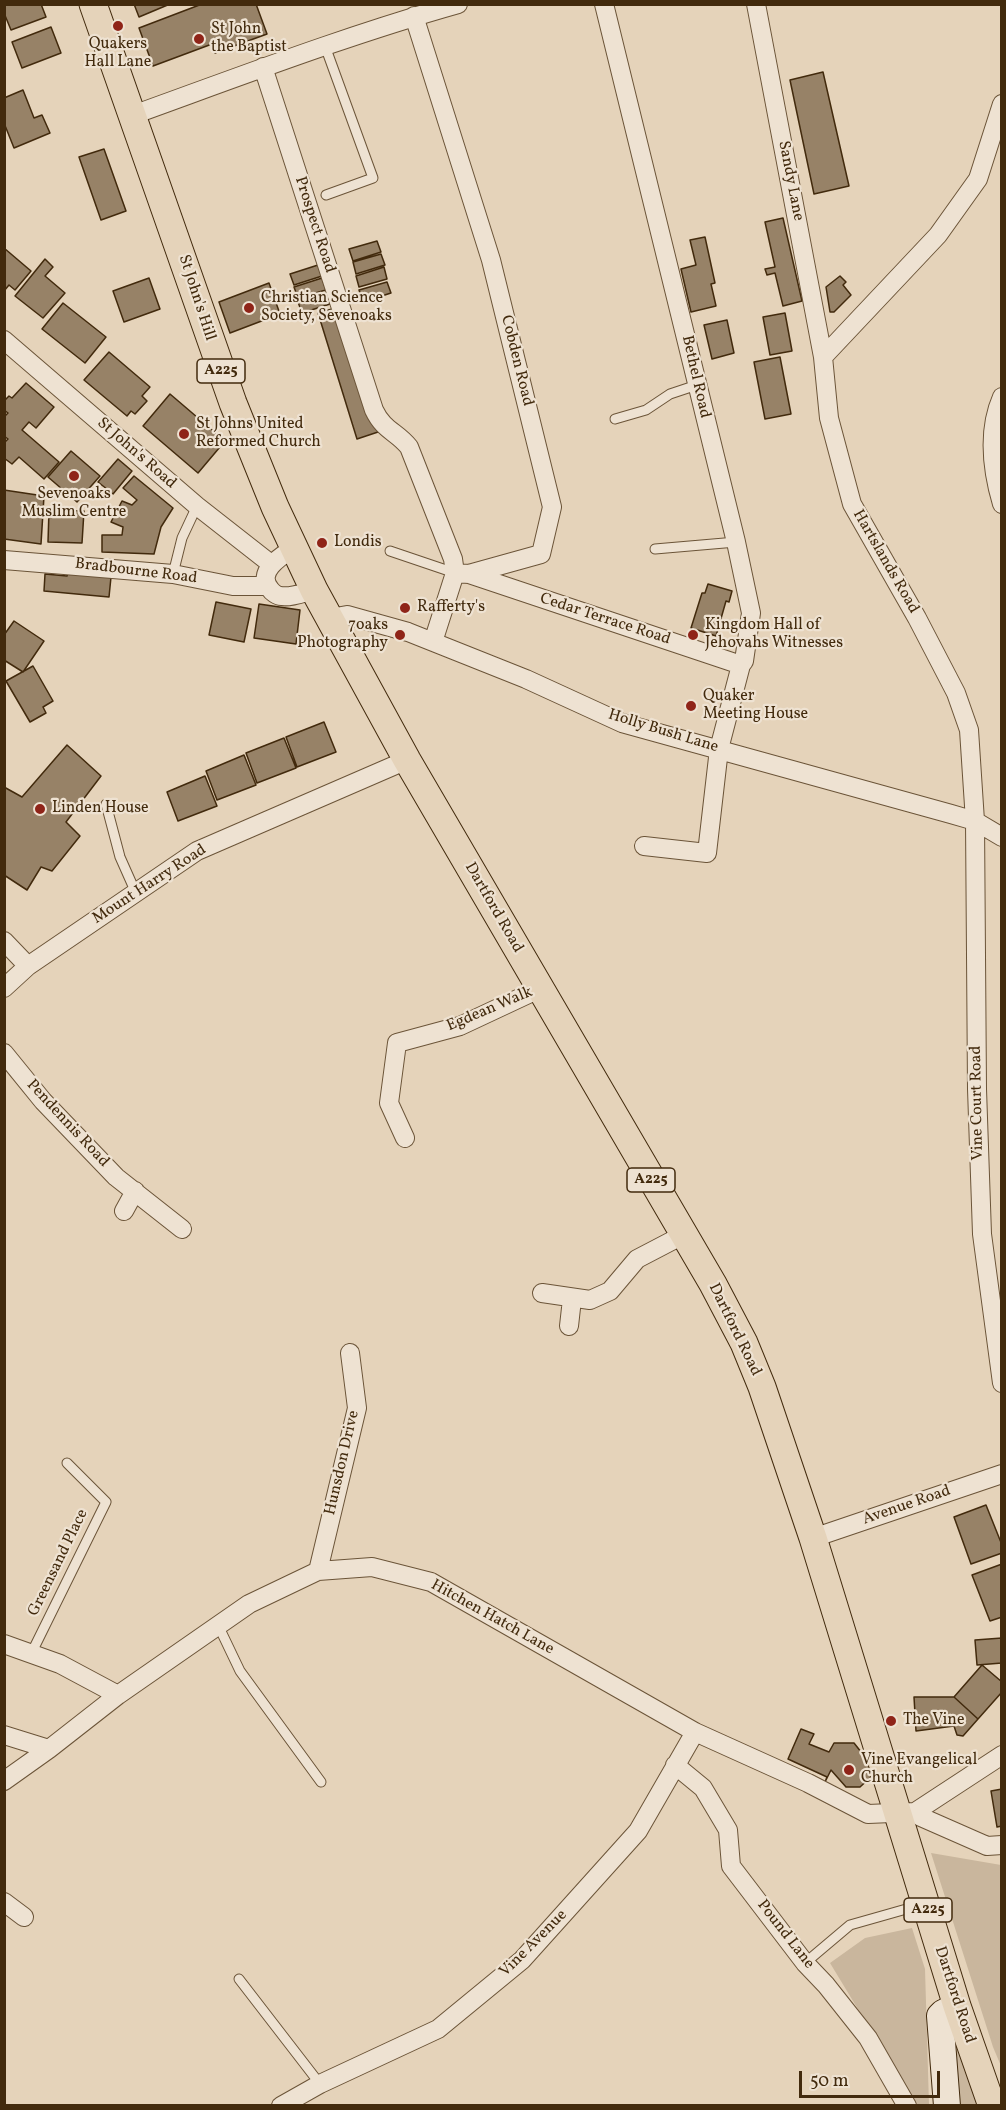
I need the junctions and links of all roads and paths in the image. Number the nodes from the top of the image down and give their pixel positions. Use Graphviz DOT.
graph roads {
  1 [pos="93,4"];
  2 [pos="458,4"];
  3 [pos="604,4"];
  4 [pos="756,4"];
  5 [pos="403,14"];
  6 [pos="325,46"];
  7 [pos="264,67"];
  8 [pos="1002,104"];
  9 [pos="133,115"];
  10 [pos="326,195"];
  11 [pos="4,340"];
  12 [pos="823,357"];
  13 [pos="697,385"];
  14 [pos="1002,397"];
  15 [pos="615,419"];
  16 [pos="1002,504"];
  17 [pos="197,507"];
  18 [pos="736,542"];
  19 [pos="295,547"];
  20 [pos="655,549"];
  21 [pos="390,551"];
  22 [pos="4,560"];
  23 [pos="271,564"];
  24 [pos="462,573"];
  25 [pos="173,574"];
  26 [pos="267,586"];
  27 [pos="314,591"];
  28 [pos="330,618"];
  29 [pos="433,642"];
  30 [pos="741,665"];
  31 [pos="719,749"];
  32 [pos="407,760"];
  33 [pos="106,804"];
  34 [pos="975,821"];
  35 [pos="1000,834"];
  36 [pos="644,846"];
  37 [pos="136,893"];
  38 [pos="4,941"];
  39 [pos="28,966"];
  40 [pos="4,988"];
  41 [pos="539,989"];
  42 [pos="4,1053"];
  43 [pos="405,1138"];
  44 [pos="135,1191"];
  45 [pos="124,1211"];
  46 [pos="182,1229"];
  47 [pos="683,1235"];
  48 [pos="542,1293"];
  49 [pos="572,1299"];
  50 [pos="569,1326"];
  51 [pos="350,1353"];
  52 [pos="1002,1383"];
  53 [pos="67,1463"];
  54 [pos="1002,1474"];
  55 [pos="813,1538"];
  56 [pos="318,1571"];
  57 [pos="218,1625"];
  58 [pos="4,1644"];
  59 [pos="31,1654"];
  60 [pos="118,1695"];
  61 [pos="694,1732"];
  62 [pos="4,1735"];
  63 [pos="49,1749"];
  64 [pos="1002,1755"];
  65 [pos="675,1765"];
  66 [pos="4,1780"];
  67 [pos="321,1782"];
  68 [pos="907,1812"];
  69 [pos="1002,1845"];
  70 [pos="4,1902"];
  71 [pos="926,1903"];
  72 [pos="24,1917"];
  73 [pos="805,1964"];
  74 [pos="239,1979"];
  75 [pos="957,2006"];
  76 [pos="320,2084"];
  77 [pos="280,2106"];
  78 [pos="907,2106"];
  79 [pos="947,2106"];
  80 [pos="992,2106"];
  1 -- 9 [label="main road, St John's Hill / A225"];
  2 -- 5 [label="street"];
  3 -- 13 [label="street, Bethel Road"];
  4 -- 12 [label="street, Sandy Lane"];
  5 -- 6 [label="street"];
  5 -- 24 [label="street, Cobden Road"];
  6 -- 7 [label="street"];
  6 -- 10 [label="lane"];
  7 -- 9 [label="street"];
  7 -- 24 [label="street, Prospect Road"];
  8 -- 12 [label="street"];
  9 -- 19 [label="main road, St John's Hill / A225"];
  11 -- 17 [label="street, St John's Road"];
  12 -- 34 [label="street, Hartslands Road"];
  13 -- 15 [label="lane"];
  13 -- 18 [label="street, Bethel Road"];
  14 -- 16 [label="street"];
  17 -- 23 [label="street, St John's Road"];
  17 -- 25 [label="lane"];
  18 -- 20 [label="lane"];
  18 -- 30 [label="street, Bethel Road"];
  19 -- 23 [label="street"];
  19 -- 27 [label="main road, St John's Hill / A225"];
  21 -- 24 [label="lane"];
  22 -- 25 [label="street, Bradbourne Road"];
  23 -- 26 [label="street"];
  24 -- 29 [label="street"];
  24 -- 30 [label="street, Cedar Terrace Road"];
  25 -- 26 [label="street, Bradbourne Road"];
  26 -- 27 [label="street, Bradbourne Road"];
  27 -- 28 [label="main road, St John's Hill / A225"];
  28 -- 29 [label="street, Holly Bush Lane"];
  28 -- 32 [label="main road, Dartford Road / A225"];
  29 -- 31 [label="street, Holly Bush Lane"];
  30 -- 31 [label="street, Bethel Road"];
  31 -- 34 [label="street, Holly Bush Lane"];
  31 -- 36 [label="street, Bethel Road"];
  32 -- 37 [label="street, Mount Harry Road"];
  32 -- 41 [label="main road, Dartford Road / A225"];
  33 -- 37 [label="lane"];
  34 -- 35 [label="street, Holly Bush Lane"];
  34 -- 52 [label="street, Vine Court Road"];
  37 -- 39 [label="street, Mount Harry Road"];
  38 -- 39 [label="street"];
  39 -- 40 [label="street, Mount Harry Road"];
  41 -- 43 [label="street, Egdean Walk"];
  41 -- 47 [label="main road, Dartford Road / A225"];
  42 -- 44 [label="street, Pendennis Road"];
  44 -- 45 [label="street"];
  44 -- 46 [label="street, Pendennis Road"];
  47 -- 49 [label="street"];
  47 -- 55 [label="main road, Dartford Road / A225"];
  48 -- 49 [label="street"];
  49 -- 50 [label="street"];
  51 -- 56 [label="street, Hunsdon Drive"];
  53 -- 59 [label="lane, Greensand Place"];
  54 -- 55 [label="street, Avenue Road"];
  55 -- 68 [label="main road, Dartford Road / A225"];
  56 -- 57 [label="street, Hitchen Hatch Lane"];
  56 -- 61 [label="street, Hitchen Hatch Lane"];
  57 -- 60 [label="street, Hitchen Hatch Lane"];
  57 -- 67 [label="lane"];
  58 -- 59 [label="street"];
  59 -- 60 [label="street"];
  60 -- 63 [label="street, Hitchen Hatch Lane"];
  61 -- 65 [label="street, Vine Avenue"];
  61 -- 68 [label="street, Hitchen Hatch Lane"];
  62 -- 63 [label="street"];
  63 -- 66 [label="street, Hitchen Hatch Lane"];
  64 -- 68 [label="street"];
  65 -- 73 [label="street, Pound Lane"];
  65 -- 76 [label="street, Vine Avenue"];
  68 -- 69 [label="street"];
  68 -- 71 [label="main road, Dartford Road / A225"];
  70 -- 72 [label="street"];
  71 -- 73 [label="lane"];
  71 -- 75 [label="main road, Dartford Road / A225"];
  73 -- 78 [label="street, Pound Lane"];
  74 -- 76 [label="lane"];
  75 -- 79 [label="main road"];
  75 -- 80 [label="main road, Dartford Road / A225"];
  76 -- 77 [label="street, Vine Avenue"];
}
